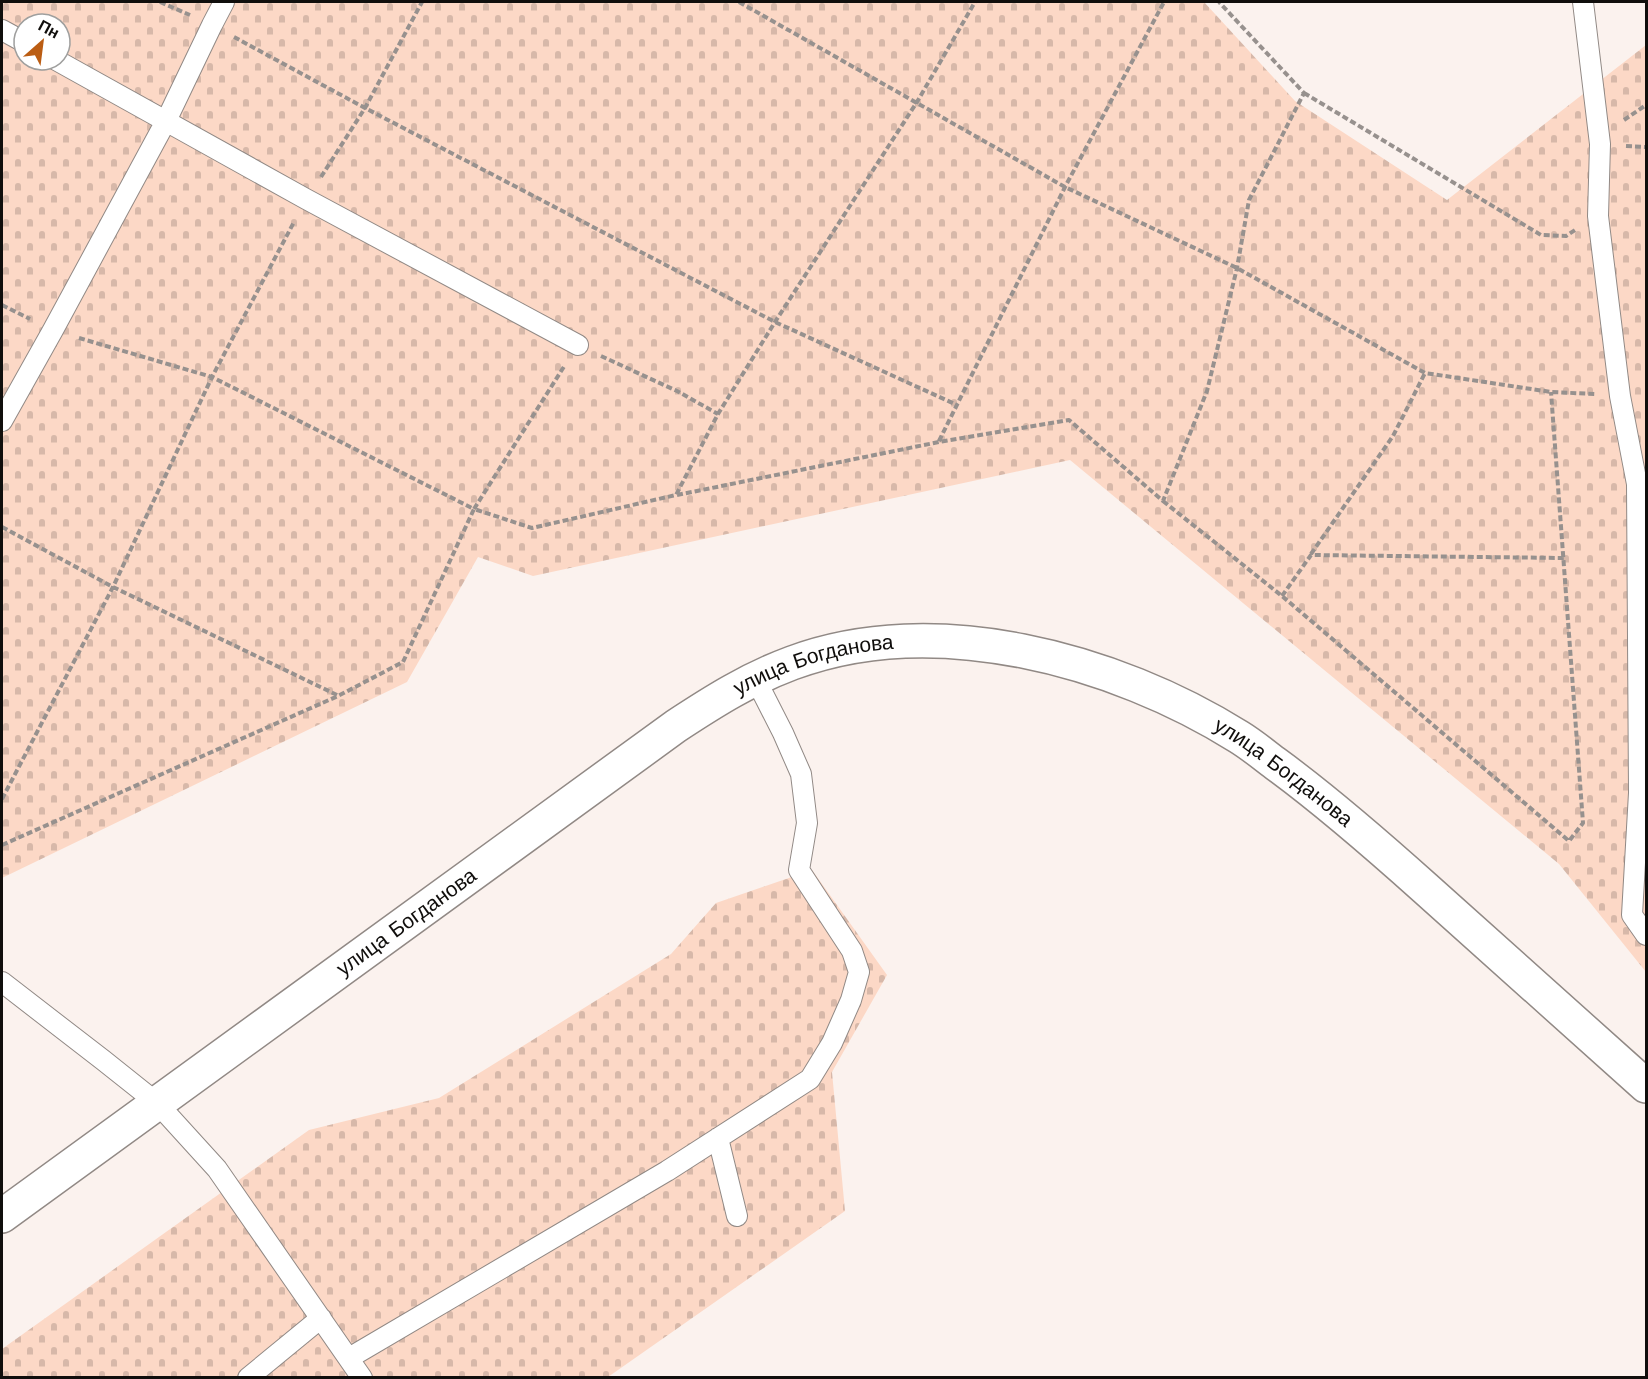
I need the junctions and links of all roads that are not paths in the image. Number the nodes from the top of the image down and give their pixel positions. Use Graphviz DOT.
graph roads {
  1 [pos="225,2"];
  2 [pos="1583,2"];
  3 [pos="72,69"];
  4 [pos="166,121"];
  5 [pos="578,345"];
  6 [pos="2,421"];
  7 [pos="755,678"];
  8 [pos="1647,935"];
  9 [pos="2,982"];
  10 [pos="1647,1086"];
  11 [pos="157,1103"];
  12 [pos="718,1138"];
  13 [pos="2,1216"];
  14 [pos="737,1216"];
  15 [pos="321,1318"];
  16 [pos="349,1358"];
  17 [pos="248,1377"];
  18 [pos="362,1377"];
  1 -- 4 [label="lane"];
  2 -- 8 [label="lane"];
  3 -- 4 [label="lane"];
  4 -- 5 [label="lane"];
  4 -- 6 [label="lane"];
  7 -- 10 [label="main road, улица Богданова"];
  7 -- 11 [label="main road, улица Богданова"];
  7 -- 12 [label="lane"];
  9 -- 11 [label="lane"];
  11 -- 13 [label="main road, улица Богданова"];
  11 -- 15 [label="lane"];
  12 -- 14 [label="lane"];
  12 -- 16 [label="lane"];
  15 -- 16 [label="lane"];
  15 -- 17 [label="lane"];
  16 -- 18 [label="lane"];
}
